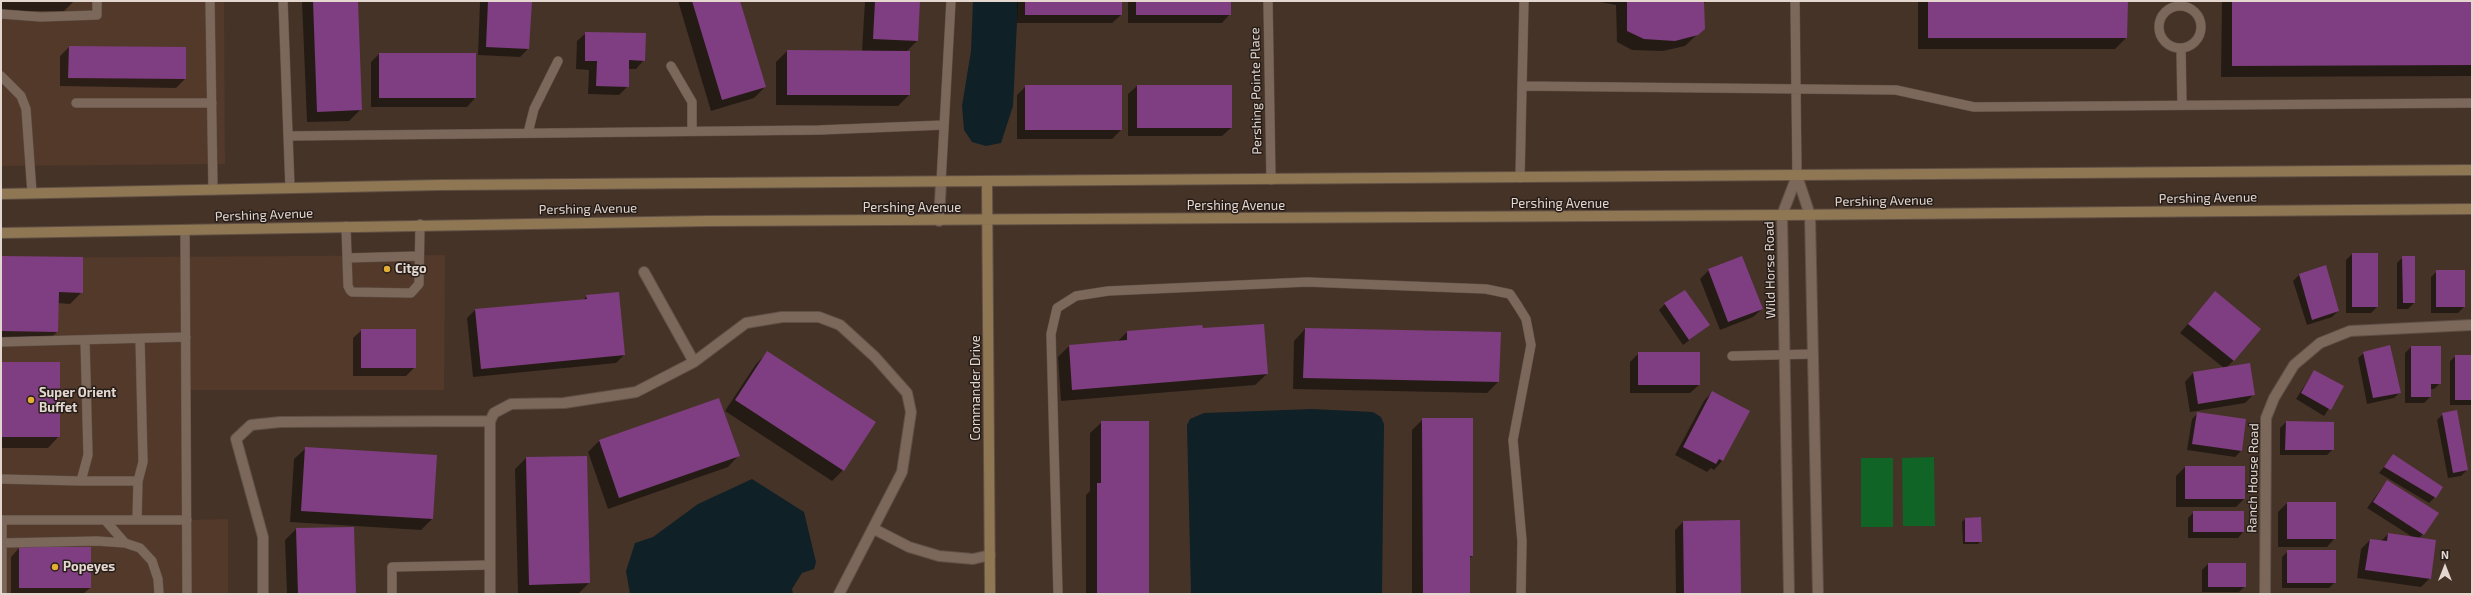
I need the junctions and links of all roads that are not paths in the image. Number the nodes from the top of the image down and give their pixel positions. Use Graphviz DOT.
graph roads {
  1 [pos="97,1"];
  2 [pos="210,1"];
  3 [pos="283,1"];
  4 [pos="951,1"];
  5 [pos="1268,1"];
  6 [pos="1524,1"];
  7 [pos="1795,1"];
  8 [pos="1,14"];
  9 [pos="2181,48"];
  10 [pos="558,61"];
  11 [pos="671,66"];
  12 [pos="1,76"];
  13 [pos="1522,86"];
  14 [pos="1796,90"];
  15 [pos="76,103"];
  16 [pos="212,103"];
  17 [pos="2472,103"];
  18 [pos="2182,105"];
  19 [pos="944,125"];
  20 [pos="692,131"];
  21 [pos="528,133"];
  22 [pos="288,136"];
  23 [pos="2472,170"];
  24 [pos="1797,176"];
  25 [pos="1520,178"];
  26 [pos="1271,180"];
  27 [pos="941,182"];
  28 [pos="987,182"];
  29 [pos="290,188"];
  30 [pos="213,190"];
  31 [pos="32,193"];
  32 [pos="1,194"];
  33 [pos="2472,209"];
  34 [pos="1782,215"];
  35 [pos="1810,215"];
  36 [pos="939,221"];
  37 [pos="987,221"];
  38 [pos="420,224"];
  39 [pos="346,226"];
  40 [pos="185,231"];
  41 [pos="1,233"];
  42 [pos="419,256"];
  43 [pos="347,258"];
  44 [pos="644,272"];
  45 [pos="2472,325"];
  46 [pos="186,338"];
  47 [pos="140,339"];
  48 [pos="85,340"];
  49 [pos="1,342"];
  50 [pos="1785,354"];
  51 [pos="1813,354"];
  52 [pos="1732,356"];
  53 [pos="694,362"];
  54 [pos="490,421"];
  55 [pos="1,479"];
  56 [pos="80,481"];
  57 [pos="138,481"];
  58 [pos="1,520"];
  59 [pos="105,520"];
  60 [pos="138,520"];
  61 [pos="187,520"];
  62 [pos="874,529"];
  63 [pos="2,543"];
  64 [pos="125,543"];
  65 [pos="990,555"];
  66 [pos="490,565"];
  67 [pos="2,594"];
  68 [pos="159,594"];
  69 [pos="188,594"];
  70 [pos="263,594"];
  71 [pos="392,594"];
  72 [pos="490,594"];
  73 [pos="839,594"];
  74 [pos="990,594"];
  75 [pos="1058,594"];
  76 [pos="1521,594"];
  77 [pos="1789,594"];
  78 [pos="1818,594"];
  79 [pos="2265,594"];
  1 -- 8 [label="lane"];
  2 -- 16 [label="lane"];
  3 -- 22 [label="lane"];
  4 -- 19 [label="lane"];
  5 -- 26 [label="lane, Pershing Pointe Place"];
  6 -- 13 [label="lane"];
  7 -- 14 [label="lane"];
  9 -- 9 [label="lane"];
  9 -- 18 [label="lane"];
  10 -- 21 [label="lane"];
  11 -- 20 [label="lane"];
  12 -- 31 [label="lane"];
  13 -- 14 [label="lane"];
  13 -- 25 [label="lane"];
  14 -- 18 [label="lane"];
  14 -- 24 [label="lane"];
  15 -- 16 [label="lane"];
  16 -- 30 [label="lane"];
  17 -- 18 [label="lane"];
  19 -- 20 [label="lane"];
  19 -- 27 [label="lane"];
  20 -- 21 [label="lane"];
  21 -- 22 [label="lane"];
  22 -- 29 [label="lane"];
  23 -- 24 [label="street, Pershing Avenue"];
  24 -- 25 [label="street, Pershing Avenue"];
  24 -- 34 [label="street, Wild Horse Road"];
  24 -- 35 [label="street"];
  25 -- 26 [label="street, Pershing Avenue"];
  26 -- 28 [label="street, Pershing Avenue"];
  27 -- 28 [label="street, Pershing Avenue"];
  27 -- 29 [label="street, Pershing Avenue"];
  27 -- 36 [label="street"];
  28 -- 37 [label="street, Commander Drive"];
  29 -- 30 [label="street, Pershing Avenue"];
  30 -- 31 [label="street, Pershing Avenue"];
  31 -- 32 [label="street, Pershing Avenue"];
  33 -- 35 [label="street, Pershing Avenue"];
  34 -- 35 [label="street, Pershing Avenue"];
  34 -- 37 [label="street, Pershing Avenue"];
  34 -- 50 [label="street, Wild Horse Road"];
  35 -- 51 [label="street"];
  36 -- 37 [label="street, Pershing Avenue"];
  36 -- 38 [label="street, Pershing Avenue"];
  37 -- 65 [label="street, Commander Drive"];
  38 -- 39 [label="street, Pershing Avenue"];
  38 -- 42 [label="lane"];
  39 -- 40 [label="street, Pershing Avenue"];
  39 -- 43 [label="lane"];
  40 -- 41 [label="street, Pershing Avenue"];
  40 -- 46 [label="lane"];
  42 -- 43 [label="lane"];
  42 -- 43 [label="lane"];
  44 -- 53 [label="street"];
  45 -- 79 [label="street, Ranch House Road"];
  46 -- 47 [label="lane"];
  46 -- 61 [label="lane"];
  47 -- 48 [label="lane"];
  47 -- 57 [label="lane"];
  48 -- 49 [label="lane"];
  48 -- 56 [label="lane"];
  50 -- 51 [label="lane"];
  50 -- 52 [label="lane"];
  50 -- 77 [label="street, Wild Horse Road"];
  51 -- 78 [label="street"];
  53 -- 54 [label="street"];
  53 -- 62 [label="street"];
  54 -- 66 [label="street"];
  54 -- 70 [label="street"];
  55 -- 56 [label="lane"];
  56 -- 57 [label="lane"];
  57 -- 60 [label="lane"];
  58 -- 59 [label="lane"];
  58 -- 63 [label="lane"];
  59 -- 60 [label="lane"];
  59 -- 64 [label="lane"];
  60 -- 61 [label="lane"];
  61 -- 69 [label="lane"];
  62 -- 65 [label="street"];
  62 -- 73 [label="street"];
  63 -- 64 [label="lane"];
  63 -- 67 [label="lane"];
  64 -- 68 [label="lane"];
  65 -- 74 [label="street, Commander Drive"];
  66 -- 71 [label="lane"];
  66 -- 72 [label="street"];
  75 -- 76 [label="lane"];
}
